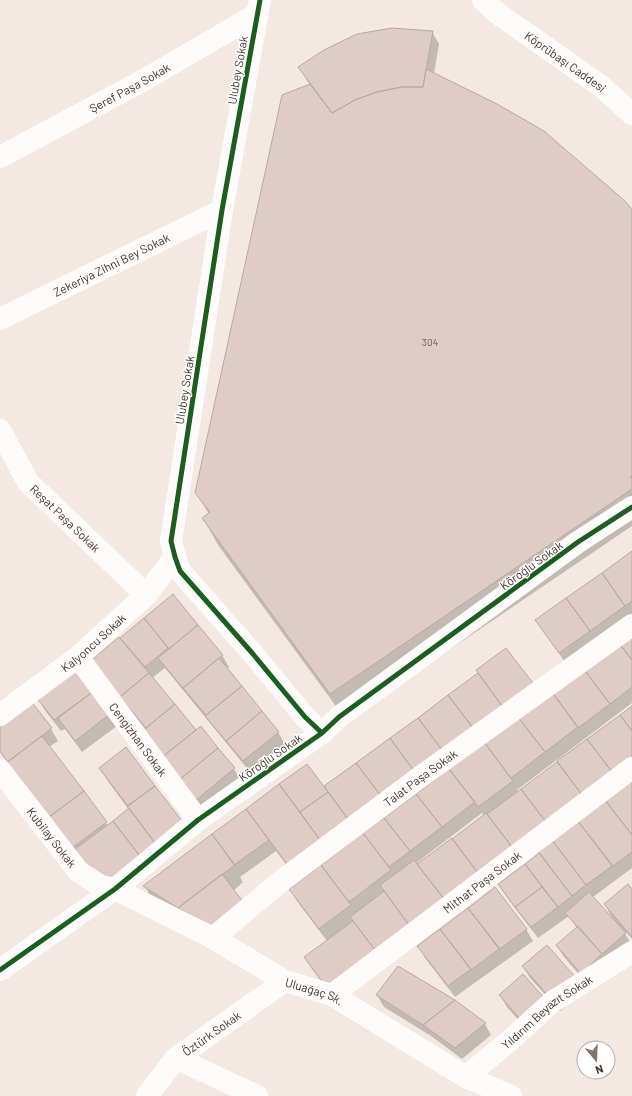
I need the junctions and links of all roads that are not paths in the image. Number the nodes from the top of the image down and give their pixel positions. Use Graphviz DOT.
graph roads {
  1 [pos="472,0"];
  2 [pos="490,6"];
  3 [pos="259,7"];
  4 [pos="632,114"];
  5 [pos="0,157"];
  6 [pos="222,210"];
  7 [pos="0,319"];
  8 [pos="0,430"];
  9 [pos="632,507"];
  10 [pos="175,558"];
  11 [pos="146,595"];
  12 [pos="632,625"];
  13 [pos="78,657"];
  14 [pos="0,715"];
  15 [pos="322,733"];
  16 [pos="632,768"];
  17 [pos="0,770"];
  18 [pos="198,820"];
  19 [pos="115,889"];
  20 [pos="213,938"];
  21 [pos="632,952"];
  22 [pos="0,970"];
  23 [pos="285,981"];
  24 [pos="332,994"];
  25 [pos="176,1058"];
  26 [pos="466,1077"];
  27 [pos="147,1096"];
  28 [pos="257,1096"];
  29 [pos="510,1096"];
  1 -- 2 [label="street, Köprübaşı Caddesi"];
  2 -- 4 [label="street, Köprübaşı Caddesi"];
  3 -- 5 [label="street, Şeref Paşa Sokak"];
  3 -- 6 [label="street, Ulubey Sokak"];
  6 -- 7 [label="street, Zekeriya Zihni Bey Sokak"];
  6 -- 10 [label="street, Ulubey Sokak"];
  8 -- 11 [label="street, Reşat Paşa Sokak"];
  9 -- 15 [label="street, Köroğlu Sokak"];
  10 -- 11 [label="street, Kalyoncu Sokak"];
  10 -- 15 [label="street, Ulubey Sokak"];
  11 -- 13 [label="street, Kalyoncu Sokak"];
  12 -- 20 [label="street, Talat Paşa Sokak"];
  13 -- 14 [label="street, Kalyoncu Sokak"];
  13 -- 18 [label="street, Cengizhan Sokak"];
  15 -- 18 [label="street, Köroğlu Sokak"];
  16 -- 24 [label="street, Mithat Paşa Sokak"];
  17 -- 19 [label="street, Kubilay Sokak"];
  18 -- 19 [label="street, Köroğlu Sokak"];
  19 -- 20 [label="street, Uluağaç Sk."];
  19 -- 22 [label="street, Köroğlu Sokak"];
  20 -- 23 [label="street, Uluağaç Sk."];
  21 -- 26 [label="street, Yıldırım Beyazıt Sokak"];
  23 -- 24 [label="street, Uluağaç Sk."];
  23 -- 25 [label="street, Öztürk Sokak"];
  24 -- 26 [label="street, Uluağaç Sk."];
  25 -- 27 [label="street, Öztürk Sokak"];
  25 -- 28 [label="street"];
  26 -- 29 [label="street, Uluağaç Sk."];
}
